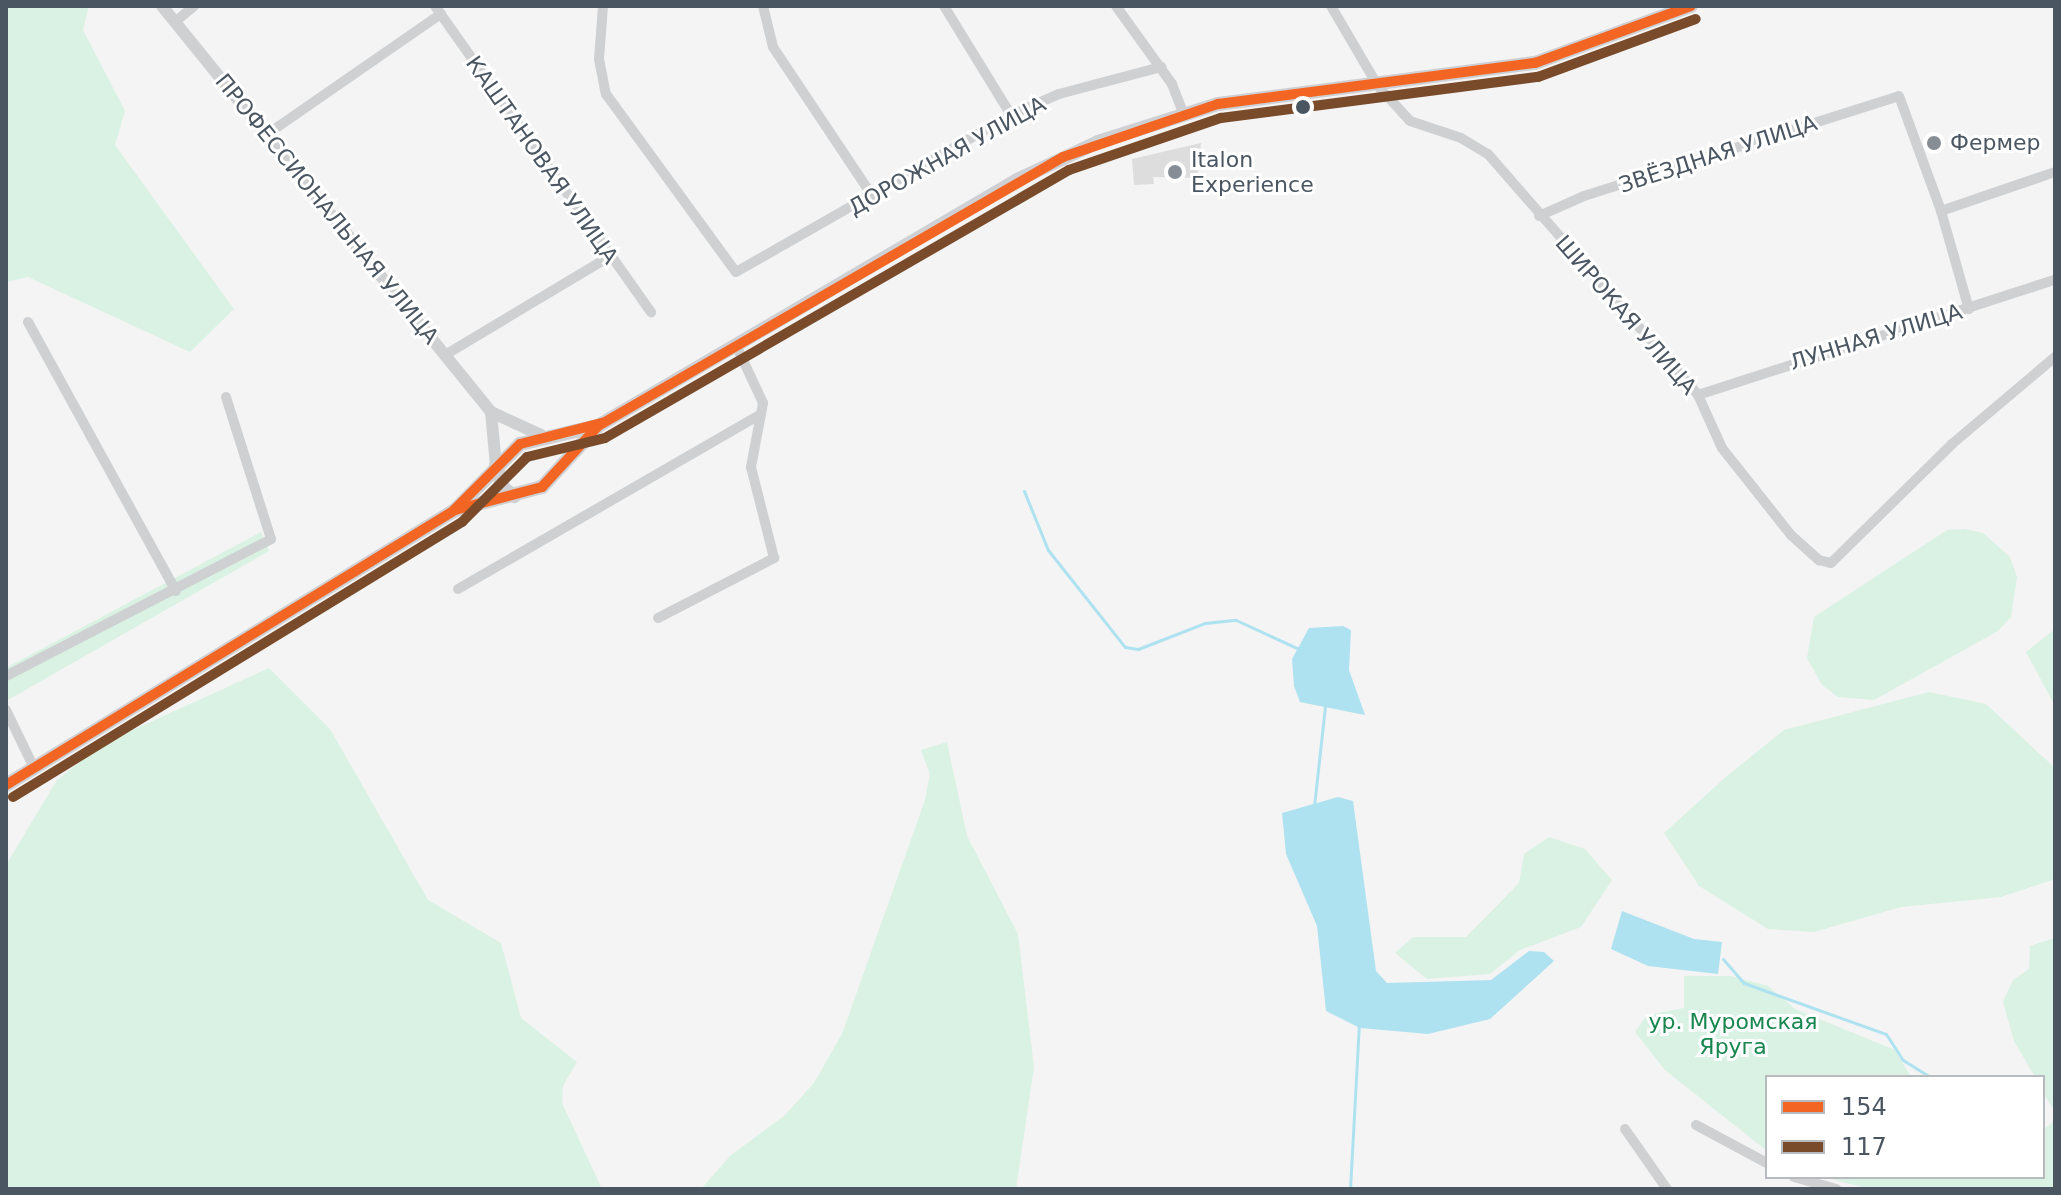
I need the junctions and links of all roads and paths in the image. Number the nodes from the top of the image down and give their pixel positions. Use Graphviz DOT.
graph roads {
  1 [pos="162,6"];
  2 [pos="194,6"];
  3 [pos="603,6"];
  4 [pos="763,6"];
  5 [pos="944,6"];
  6 [pos="1116,6"];
  7 [pos="1331,6"];
  8 [pos="1691,6"];
  9 [pos="438,10"];
  10 [pos="175,22"];
  11 [pos="1161,67"];
  12 [pos="1378,86"];
  13 [pos="1183,113"];
  14 [pos="1011,115"];
  15 [pos="266,135"];
  16 [pos="2055,172"];
  17 [pos="873,197"];
  18 [pos="1941,211"];
  19 [pos="1539,216"];
  20 [pos="609,257"];
  21 [pos="2055,280"];
  22 [pos="1969,309"];
  23 [pos="651,312"];
  24 [pos="28,322"];
  25 [pos="736,345"];
  26 [pos="445,355"];
  27 [pos="2055,357"];
  28 [pos="1698,395"];
  29 [pos="226,397"];
  30 [pos="491,412"];
  31 [pos="761,414"];
  32 [pos="598,426"];
  33 [pos="541,435"];
  34 [pos="496,466"];
  35 [pos="564,466"];
  36 [pos="514,496"];
  37 [pos="455,510"];
  38 [pos="458,589"];
  39 [pos="176,591"];
  40 [pos="658,618"];
  41 [pos="6,676"];
  42 [pos="6,710"];
  43 [pos="34,768"];
  44 [pos="6,785"];
  45 [pos="1696,1125"];
  46 [pos="1625,1129"];
  47 [pos="1765,1162"];
  48 [pos="1801,1179"];
  49 [pos="1667,1189"];
  50 [pos="1836,1189"];
  1 -- 10 [label="street, ПРОФЕССИОНАЛЬНАЯ УЛИЦА"];
  2 -- 10 [label="street"];
  3 -- 17 [label="street, ДОРОЖНАЯ УЛИЦА"];
  4 -- 17 [label="street"];
  5 -- 14 [label="street"];
  6 -- 11 [label="street"];
  7 -- 12 [label="street, ШИРОКАЯ УЛИЦА"];
  8 -- 12 [label="main road"];
  9 -- 15 [label="street"];
  9 -- 20 [label="street, КАШТАНОВАЯ УЛИЦА"];
  10 -- 15 [label="street, ПРОФЕССИОНАЛЬНАЯ УЛИЦА"];
  11 -- 13 [label="street"];
  11 -- 14 [label="street, ДОРОЖНАЯ УЛИЦА"];
  12 -- 13 [label="main road"];
  12 -- 19 [label="street, ШИРОКАЯ УЛИЦА"];
  13 -- 25 [label="main road"];
  14 -- 17 [label="street, ДОРОЖНАЯ УЛИЦА"];
  15 -- 26 [label="street, ПРОФЕССИОНАЛЬНАЯ УЛИЦА"];
  16 -- 18 [label="street"];
  18 -- 19 [label="street, ЗВЁЗДНАЯ УЛИЦА"];
  18 -- 22 [label="street"];
  19 -- 28 [label="street, ШИРОКАЯ УЛИЦА"];
  20 -- 23 [label="street, КАШТАНОВАЯ УЛИЦА"];
  20 -- 26 [label="street"];
  21 -- 22 [label="street, ЛУННАЯ УЛИЦА"];
  22 -- 28 [label="street, ЛУННАЯ УЛИЦА"];
  24 -- 39 [label="street"];
  25 -- 31 [label="street"];
  25 -- 32 [label="main road"];
  26 -- 30 [label="street, ПРОФЕССИОНАЛЬНАЯ УЛИЦА"];
  27 -- 28 [label="street, ШИРОКАЯ УЛИЦА"];
  29 -- 39 [label="street"];
  30 -- 33 [label="street"];
  30 -- 34 [label="street"];
  31 -- 38 [label="street"];
  31 -- 40 [label="street"];
  32 -- 33 [label="main road"];
  32 -- 35 [label="main road"];
  33 -- 34 [label="main road"];
  33 -- 35 [label="main road"];
  34 -- 36 [label="main road"];
  34 -- 37 [label="main road"];
  35 -- 36 [label="main road"];
  36 -- 37 [label="main road"];
  37 -- 43 [label="main road"];
  39 -- 41 [label="street"];
  42 -- 43 [label="street"];
  43 -- 44 [label="main road"];
  45 -- 47 [label="street"];
  46 -- 49 [label="street"];
  48 -- 50 [label="street"];
}
